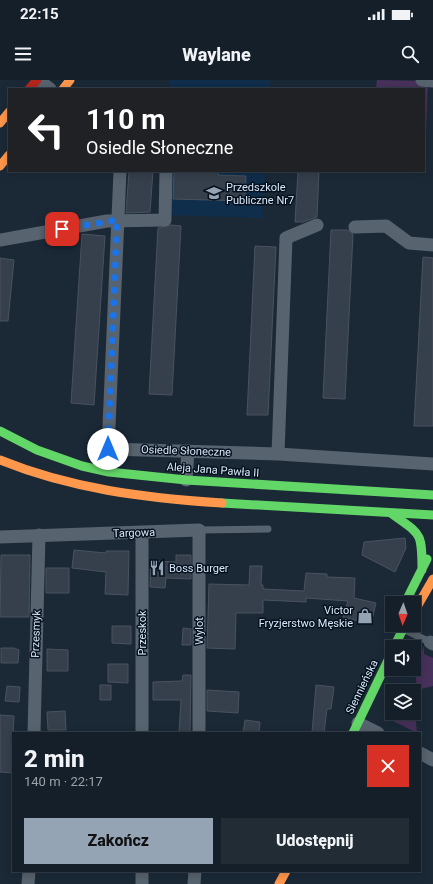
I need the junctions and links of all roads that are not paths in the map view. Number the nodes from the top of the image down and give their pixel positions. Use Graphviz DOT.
graph roads {
  1 [pos="37,80"];
  2 [pos="70,80"];
  3 [pos="422,80"];
  4 [pos="433,82"];
  5 [pos="30,88"];
  6 [pos="49,88"];
  7 [pos="64,88"];
  8 [pos="8,113"];
  9 [pos="0,123"];
  10 [pos="8,156"];
  11 [pos="0,166"];
  12 [pos="120,172"];
  13 [pos="166,172"];
  14 [pos="117,220"];
  15 [pos="317,225"];
  16 [pos="355,227"];
  17 [pos="0,240"];
  18 [pos="433,244"];
  19 [pos="0,431"];
  20 [pos="188,451"];
  21 [pos="278,454"];
  22 [pos="0,460"];
  23 [pos="433,464"];
  24 [pos="186,480"];
  25 [pos="433,495"];
  26 [pos="391,513"];
  27 [pos="433,516"];
  28 [pos="268,529"];
  29 [pos="199,530"];
  30 [pos="142,533"];
  31 [pos="39,535"];
  32 [pos="0,536"];
  33 [pos="430,551"];
  34 [pos="422,570"];
  35 [pos="433,579"];
  36 [pos="409,596"];
  37 [pos="421,600"];
  38 [pos="414,632"];
  39 [pos="432,643"];
  40 [pos="385,667"];
  41 [pos="356,728"];
  42 [pos="34,732"];
  43 [pos="142,732"];
  44 [pos="199,732"];
  45 [pos="374,732"];
  46 [pos="421,754"];
  47 [pos="433,760"];
  48 [pos="29,872"];
  49 [pos="142,872"];
  50 [pos="195,872"];
  51 [pos="285,872"];
  52 [pos="28,884"];
  53 [pos="142,884"];
  54 [pos="194,884"];
  55 [pos="279,884"];
  1 -- 5 [label="main road"];
  1 -- 6 [label="street"];
  2 -- 7 [label="main road"];
  3 -- 4 [label="street"];
  8 -- 9 [label="main road"];
  10 -- 11 [label="main road"];
  12 -- 14 [label="street, Osiedle Słoneczne"];
  13 -- 14 [label="street"];
  14 -- 17 [label="street"];
  14 -- 20 [label="street, Osiedle Słoneczne"];
  15 -- 21 [label="street"];
  16 -- 18 [label="street"];
  19 -- 24 [label="main road, Aleja Jana Pawła II"];
  20 -- 21 [label="street, Osiedle Słoneczne"];
  20 -- 24 [label="street"];
  21 -- 23 [label="street, Osiedle Słoneczne"];
  22 -- 26 [label="main road"];
  24 -- 25 [label="main road, Aleja Jana Pawła II"];
  26 -- 27 [label="main road"];
  26 -- 34 [label="main road"];
  28 -- 29 [label="lane, Targowa"];
  29 -- 30 [label="street, Targowa"];
  29 -- 44 [label="street, Wylot"];
  30 -- 31 [label="street, Targowa"];
  30 -- 43 [label="street, Przeskok"];
  31 -- 32 [label="street, Targowa"];
  31 -- 42 [label="street, Przesmyk"];
  33 -- 34 [label="main road"];
  34 -- 36 [label="main road"];
  35 -- 37 [label="main road"];
  38 -- 39 [label="lane"];
  40 -- 41 [label="main road, Siennieńska"];
  41 -- 45 [label="street"];
  46 -- 47 [label="street"];
  48 -- 52 [label="street"];
  49 -- 53 [label="street"];
  50 -- 54 [label="street"];
  51 -- 55 [label="main road"];
}
